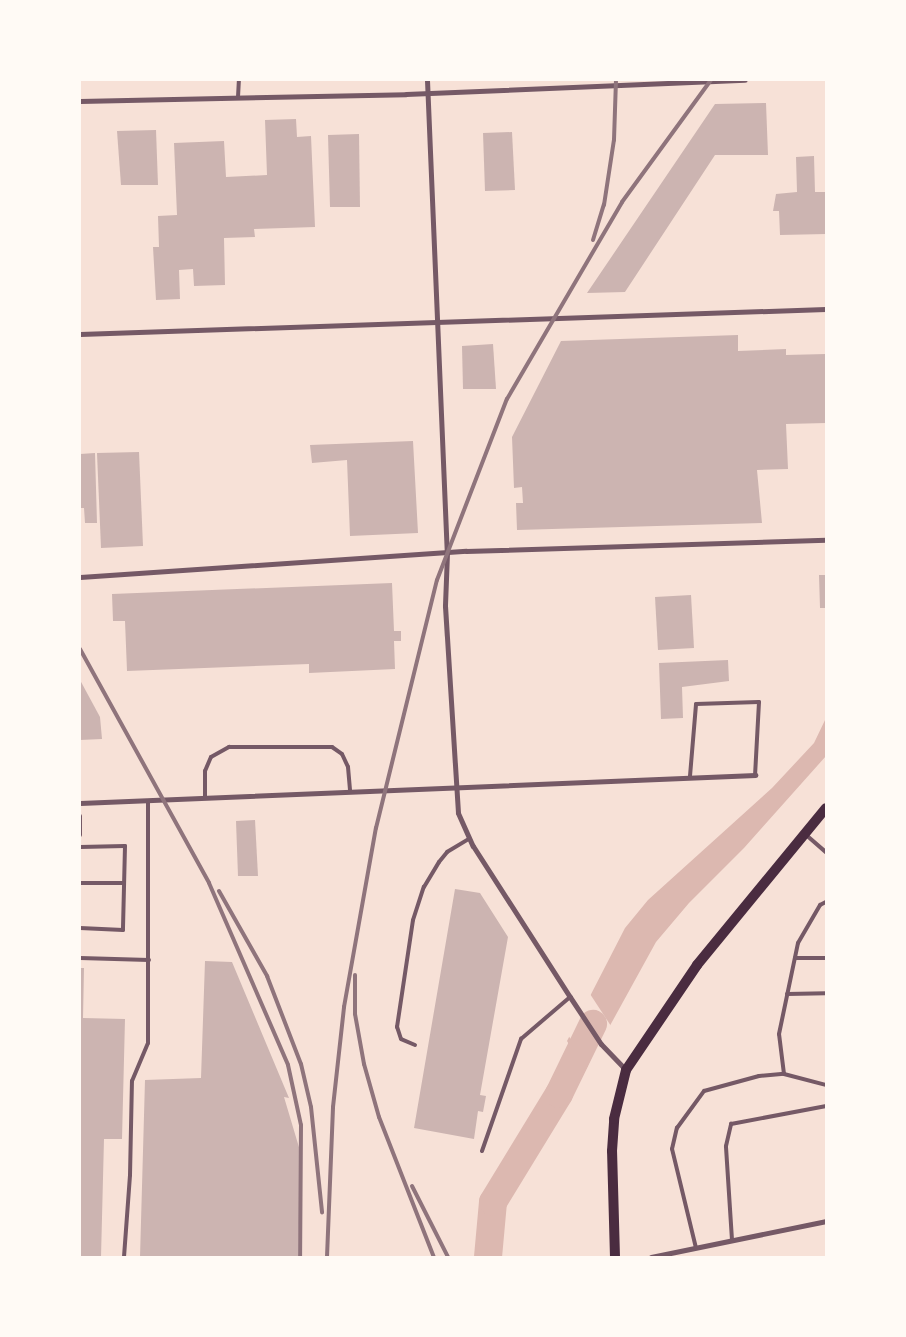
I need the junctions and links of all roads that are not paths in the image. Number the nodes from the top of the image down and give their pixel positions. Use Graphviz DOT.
graph roads {
  1 [pos="238,80"];
  2 [pos="427,80"];
  3 [pos="722,80"];
  4 [pos="746,80"];
  5 [pos="428,93"];
  6 [pos="238,97"];
  7 [pos="80,101"];
  8 [pos="826,308"];
  9 [pos="437,322"];
  10 [pos="80,334"];
  11 [pos="826,540"];
  12 [pos="446,553"];
  13 [pos="80,577"];
  14 [pos="754,775"];
  15 [pos="690,776"];
  16 [pos="455,789"];
  17 [pos="350,792"];
  18 [pos="205,798"];
  19 [pos="148,801"];
  20 [pos="80,802"];
  21 [pos="826,808"];
  22 [pos="80,816"];
  23 [pos="804,834"];
  24 [pos="80,835"];
  25 [pos="469,839"];
  26 [pos="80,847"];
  27 [pos="826,852"];
  28 [pos="80,883"];
  29 [pos="124,883"];
  30 [pos="826,902"];
  31 [pos="80,928"];
  32 [pos="80,958"];
  33 [pos="795,958"];
  34 [pos="826,958"];
  35 [pos="149,960"];
  36 [pos="826,993"];
  37 [pos="787,994"];
  38 [pos="570,997"];
  39 [pos="415,1046"];
  40 [pos="626,1070"];
  41 [pos="784,1074"];
  42 [pos="826,1085"];
  43 [pos="826,1106"];
  44 [pos="482,1151"];
  45 [pos="826,1221"];
  46 [pos="732,1240"];
  47 [pos="696,1248"];
  48 [pos="124,1257"];
  49 [pos="615,1257"];
  50 [pos="652,1257"];
  1 -- 6 [label="lane"];
  2 -- 5 [label="street"];
  3 -- 4 [label="street"];
  3 -- 5 [label="street"];
  5 -- 6 [label="street"];
  5 -- 9 [label="street"];
  6 -- 7 [label="street"];
  8 -- 9 [label="street"];
  9 -- 10 [label="street"];
  9 -- 12 [label="street"];
  11 -- 12 [label="street"];
  12 -- 13 [label="street"];
  12 -- 16 [label="street"];
  14 -- 15 [label="street"];
  14 -- 15 [label="lane"];
  15 -- 16 [label="street"];
  16 -- 17 [label="street"];
  16 -- 25 [label="street"];
  17 -- 18 [label="street"];
  17 -- 18 [label="lane"];
  18 -- 19 [label="street"];
  19 -- 20 [label="street"];
  19 -- 35 [label="lane"];
  21 -- 23 [label="main road"];
  22 -- 24 [label="lane"];
  23 -- 27 [label="lane"];
  23 -- 40 [label="main road"];
  25 -- 38 [label="street"];
  25 -- 39 [label="lane"];
  26 -- 29 [label="lane"];
  28 -- 29 [label="lane"];
  29 -- 31 [label="lane"];
  30 -- 33 [label="lane"];
  32 -- 35 [label="lane"];
  33 -- 34 [label="lane"];
  33 -- 37 [label="lane"];
  35 -- 48 [label="lane"];
  36 -- 37 [label="lane"];
  37 -- 41 [label="lane"];
  38 -- 40 [label="street"];
  38 -- 44 [label="lane"];
  40 -- 49 [label="main road"];
  41 -- 42 [label="lane"];
  41 -- 47 [label="lane"];
  43 -- 46 [label="lane"];
  45 -- 46 [label="street"];
  46 -- 47 [label="street"];
  47 -- 50 [label="street"];
}
